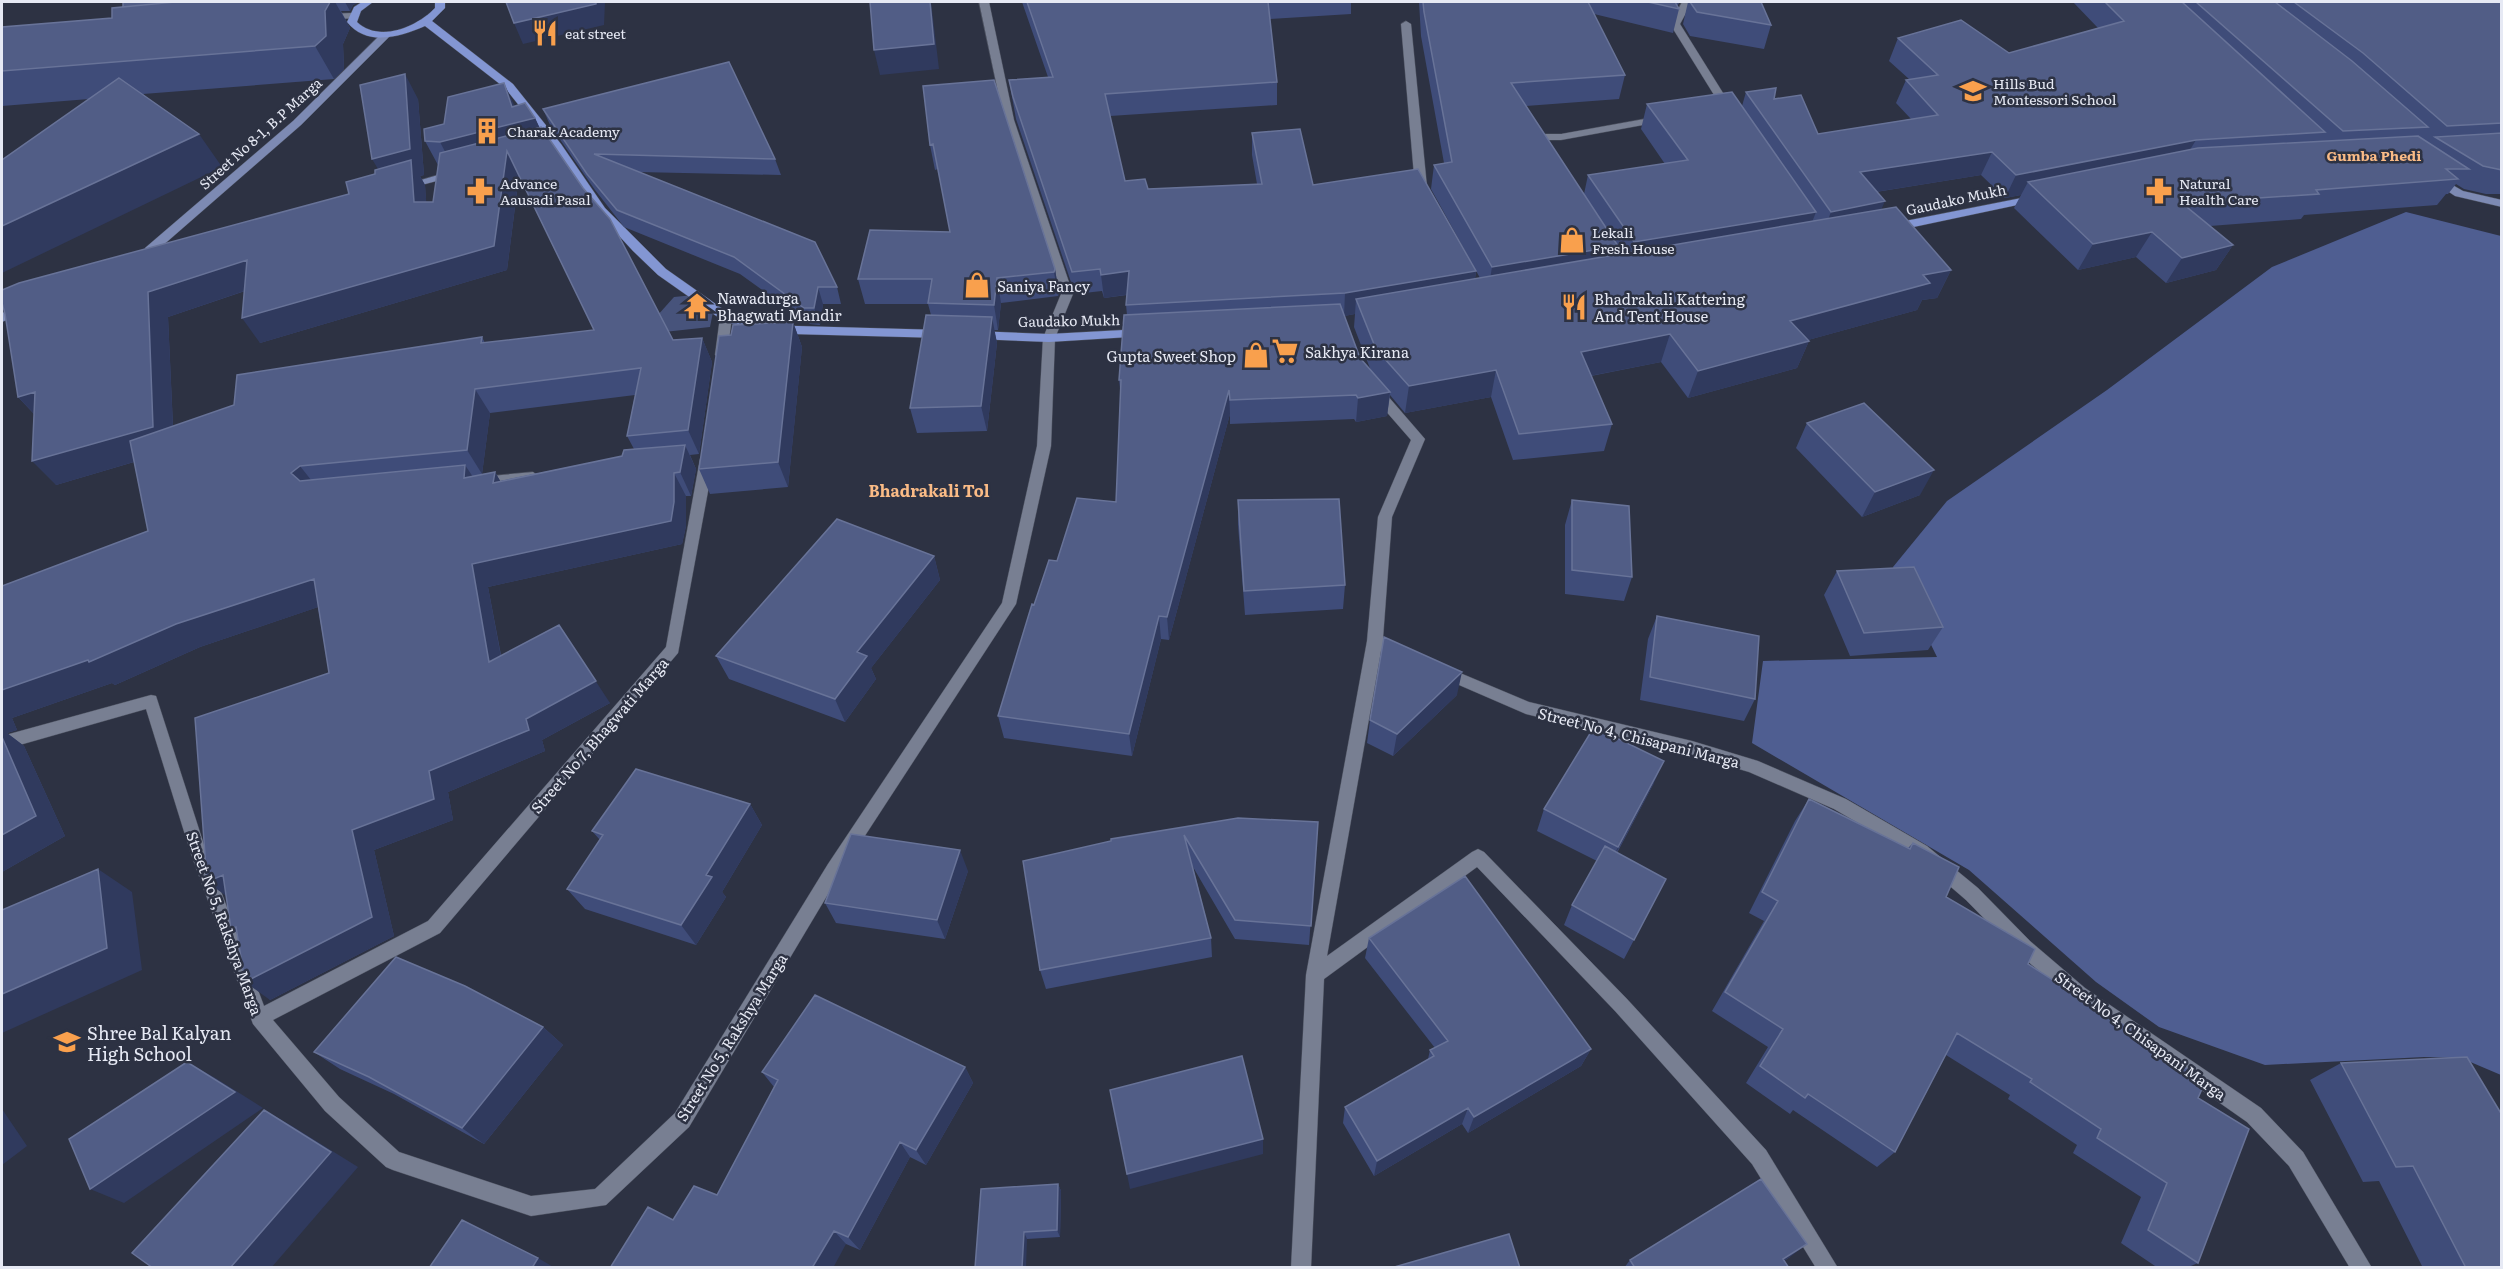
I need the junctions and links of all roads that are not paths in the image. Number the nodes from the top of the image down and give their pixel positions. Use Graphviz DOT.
graph roads {
  1 [pos="365,2"];
  2 [pos="440,2"];
  3 [pos="984,2"];
  4 [pos="1687,2"];
  5 [pos="352,16"];
  6 [pos="309,18"];
  7 [pos="427,22"];
  8 [pos="1406,24"];
  9 [pos="387,34"];
  10 [pos="1714,109"];
  11 [pos="1667,118"];
  12 [pos="1538,147"];
  13 [pos="464,171"];
  14 [pos="2429,174"];
  15 [pos="395,189"];
  16 [pos="2053,194"];
  17 [pos="2502,204"];
  18 [pos="1433,207"];
  19 [pos="1877,230"];
  20 [pos="182,243"];
  21 [pos="33,303"];
  22 [pos="726,316"];
  23 [pos="2,318"];
  24 [pos="1155,332"];
  25 [pos="1049,338"];
  26 [pos="719,372"];
  27 [pos="1365,379"];
  28 [pos="710,438"];
  29 [pos="542,476"];
  30 [pos="460,484"];
  31 [pos="1375,641"];
  32 [pos="2,743"];
  33 [pos="1315,975"];
  34 [pos="259,1018"];
  35 [pos="1301,1268"];
  36 [pos="1828,1268"];
  37 [pos="2362,1268"];
  1 -- 5 [label="main road"];
  2 -- 7 [label="main road"];
  3 -- 25 [label="street, Street No 5, Rakshya Marga"];
  4 -- 10 [label="street"];
  5 -- 6 [label="street"];
  5 -- 9 [label="main road"];
  7 -- 9 [label="main road"];
  7 -- 22 [label="main road, Gaudako Mukh"];
  8 -- 18 [label="street"];
  9 -- 20 [label="main road, Street No 8-1, B.P Marga"];
  11 -- 12 [label="street"];
  13 -- 15 [label="main road"];
  14 -- 17 [label="main road"];
  16 -- 19 [label="main road, Gaudako Mukh"];
  21 -- 23 [label="main road"];
  22 -- 25 [label="main road, Gaudako Mukh"];
  22 -- 26 [label="street"];
  24 -- 25 [label="main road, Gaudako Mukh"];
  25 -- 34 [label="street, Street No 5, Rakshya Marga"];
  27 -- 31 [label="street"];
  28 -- 34 [label="street, Street No 7, Bhagwati Marga"];
  29 -- 30 [label="street"];
  31 -- 33 [label="street"];
  31 -- 37 [label="street, Street No 4, Chisapani Marga"];
  32 -- 34 [label="street, Street No 5, Rakshya Marga"];
  33 -- 35 [label="street"];
  33 -- 36 [label="street"];
}
